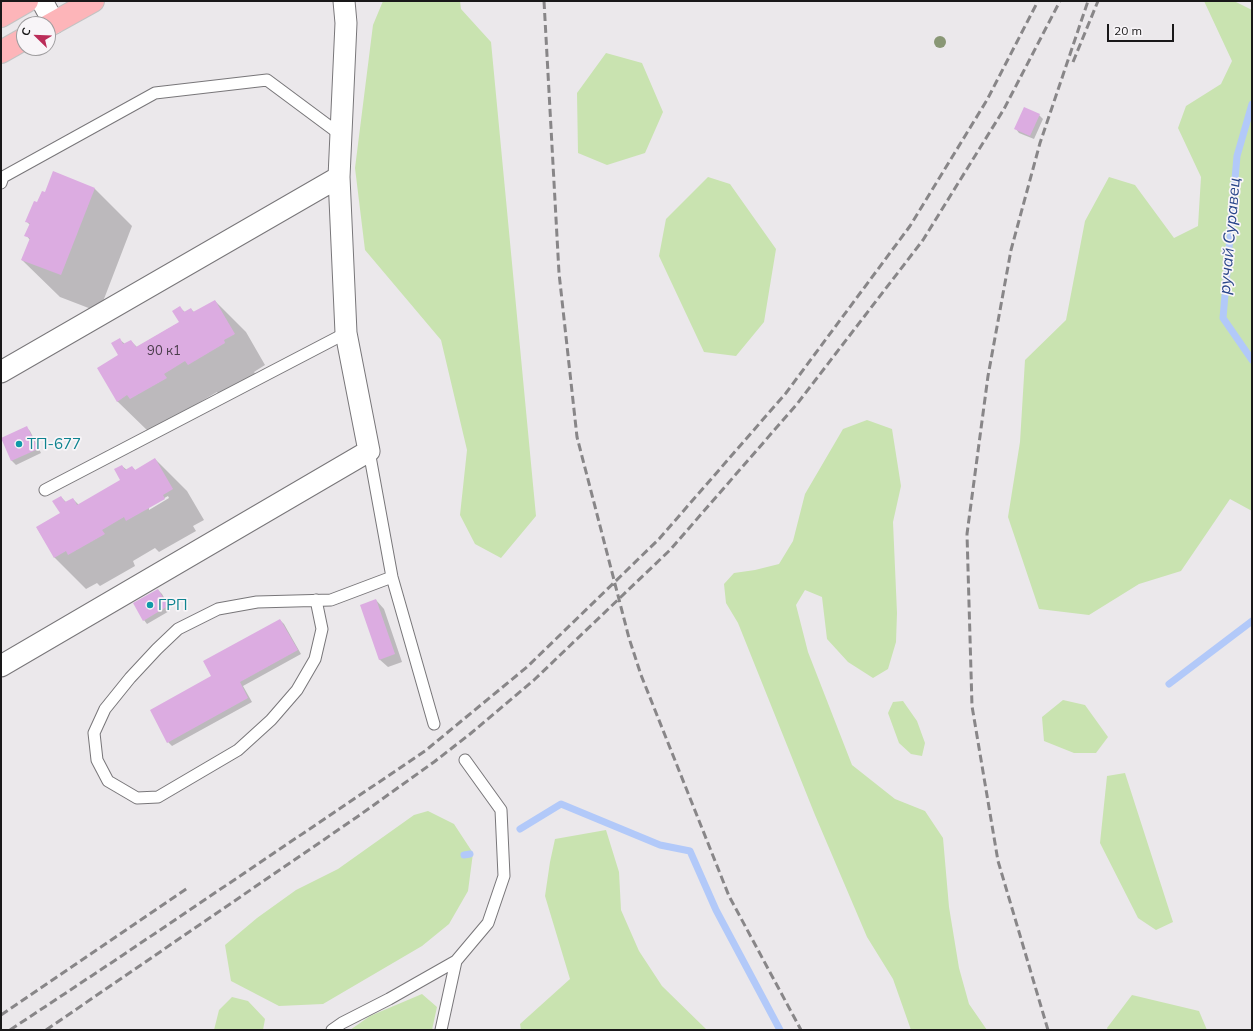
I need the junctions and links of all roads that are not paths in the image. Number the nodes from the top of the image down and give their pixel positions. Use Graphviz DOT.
graph roads {
  1 [pos="27,1"];
  2 [pos="42,1"];
  3 [pos="93,1"];
  4 [pos="344,1"];
  5 [pos="1,16"];
  6 [pos="48,16"];
  7 [pos="56,22"];
  8 [pos="16,44"];
  9 [pos="1,52"];
  10 [pos="341,135"];
  11 [pos="339,176"];
  12 [pos="1,183"];
  13 [pos="346,333"];
  14 [pos="1,372"];
  15 [pos="369,451"];
  16 [pos="45,490"];
  17 [pos="392,577"];
  18 [pos="316,600"];
  19 [pos="1,666"];
  20 [pos="434,724"];
  21 [pos="465,760"];
  22 [pos="456,961"];
  23 [pos="332,1030"];
  24 [pos="441,1030"];
  1 -- 5 [label="main road"];
  2 -- 6 [label="street"];
  3 -- 7 [label="main road"];
  4 -- 10 [label="street"];
  8 -- 9 [label="main road"];
  10 -- 11 [label="street"];
  10 -- 12 [label="lane"];
  11 -- 13 [label="street"];
  11 -- 14 [label="street"];
  13 -- 15 [label="street"];
  13 -- 16 [label="lane"];
  15 -- 17 [label="lane"];
  15 -- 19 [label="street"];
  17 -- 18 [label="lane"];
  17 -- 20 [label="lane"];
  18 -- 18 [label="lane"];
  21 -- 22 [label="lane"];
  22 -- 23 [label="lane"];
  22 -- 24 [label="lane"];
}
